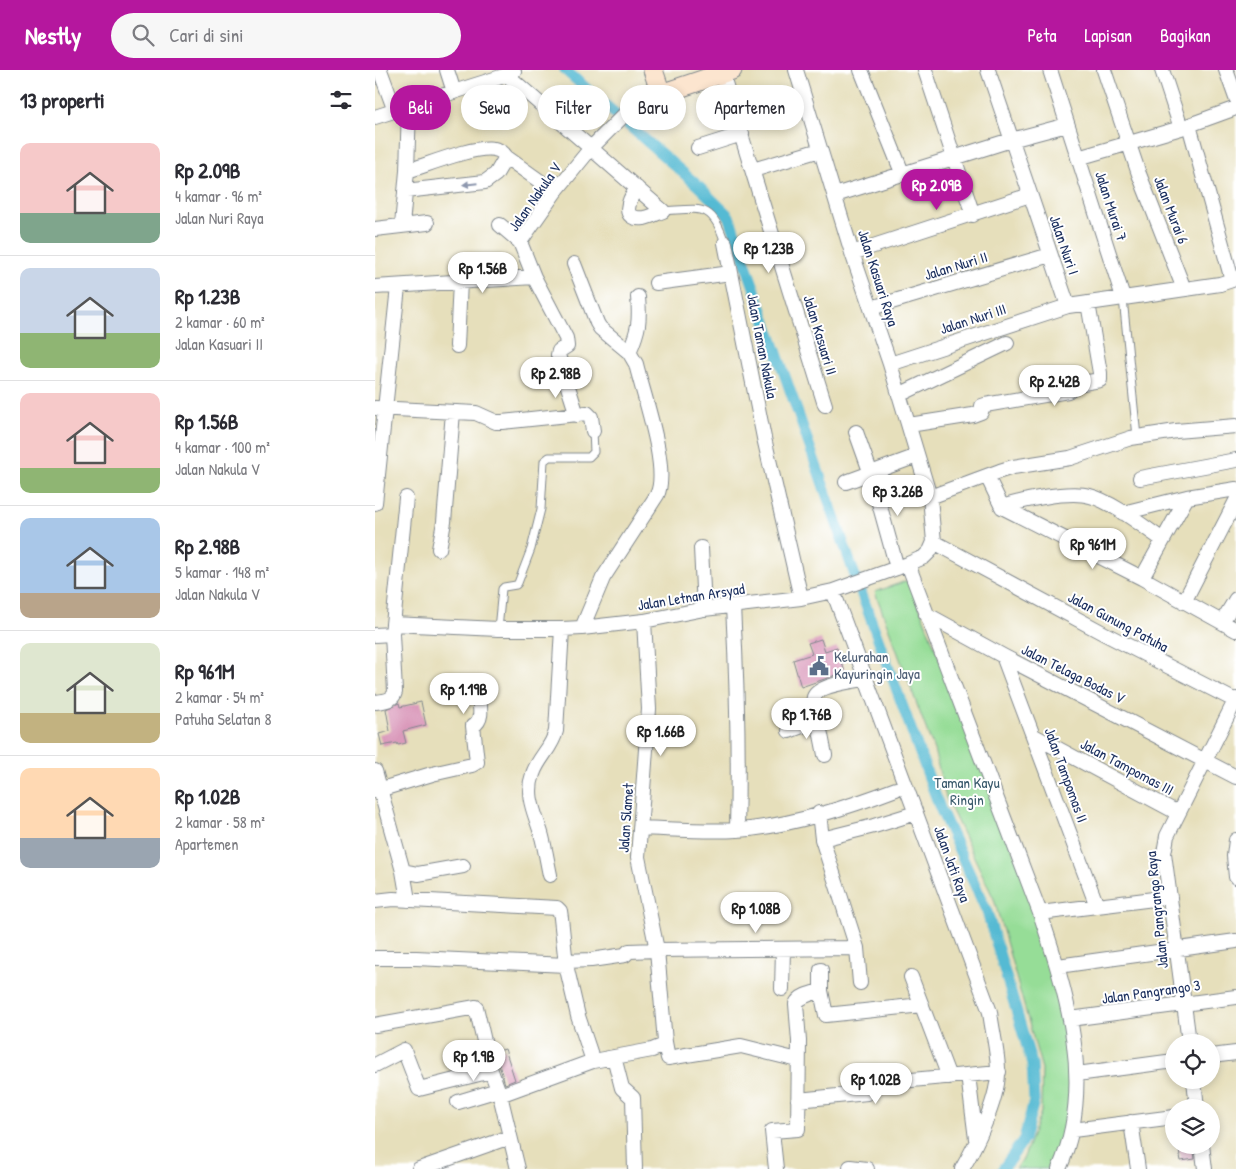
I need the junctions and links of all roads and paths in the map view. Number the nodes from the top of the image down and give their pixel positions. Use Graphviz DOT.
graph roads {
  1 [pos="381,70"];
  2 [pos="447,70"];
  3 [pos="653,70"];
  4 [pos="796,70"];
  5 [pos="861,70"];
  6 [pos="925,70"];
  7 [pos="988,70"];
  8 [pos="1050,70"];
  9 [pos="1104,70"];
  10 [pos="1161,70"];
  11 [pos="1226,70"];
  12 [pos="727,72"];
  13 [pos="511,73"];
  14 [pos="658,85"];
  15 [pos="686,86"];
  16 [pos="454,92"];
  17 [pos="451,93"];
  18 [pos="390,96"];
  19 [pos="1236,98"];
  20 [pos="1236,108"];
  21 [pos="390,112"];
  22 [pos="375,117"];
  23 [pos="620,119"];
  24 [pos="1067,125"];
  25 [pos="1185,126"];
  26 [pos="408,130"];
  27 [pos="742,134"];
  28 [pos="1011,140"];
  29 [pos="1129,143"];
  30 [pos="591,148"];
  31 [pos="699,148"];
  32 [pos="820,150"];
  33 [pos="506,157"];
  34 [pos="1078,158"];
  35 [pos="954,159"];
  36 [pos="753,170"];
  37 [pos="407,171"];
  38 [pos="903,175"];
  39 [pos="637,188"];
  40 [pos="405,190"];
  41 [pos="555,192"];
  42 [pos="1030,195"];
  43 [pos="835,196"];
  44 [pos="663,211"];
  45 [pos="973,215"];
  46 [pos="427,223"];
  47 [pos="500,224"];
  48 [pos="402,226"];
  49 [pos="375,228"];
  50 [pos="521,242"];
  51 [pos="725,243"];
  52 [pos="853,253"];
  53 [pos="1050,254"];
  54 [pos="574,264"];
  55 [pos="731,273"];
  56 [pos="534,277"];
  57 [pos="460,281"];
  58 [pos="1234,281"];
  59 [pos="656,284"];
  60 [pos="397,287"];
  61 [pos="375,288"];
  62 [pos="1184,289"];
  63 [pos="638,297"];
  64 [pos="1123,297"];
  65 [pos="1088,303"];
  66 [pos="1068,306"];
  67 [pos="871,308"];
  68 [pos="1007,343"];
  69 [pos="457,346"];
  70 [pos="629,352"];
  71 [pos="890,364"];
  72 [pos="899,395"];
  73 [pos="825,405"];
  74 [pos="380,408"];
  75 [pos="453,412"];
  76 [pos="577,414"];
  77 [pos="909,426"];
  78 [pos="1236,426"];
  79 [pos="593,431"];
  80 [pos="856,432"];
  81 [pos="1137,437"];
  82 [pos="917,456"];
  83 [pos="1236,460"];
  84 [pos="871,474"];
  85 [pos="987,476"];
  86 [pos="1140,478"];
  87 [pos="846,482"];
  88 [pos="1236,489"];
  89 [pos="930,497"];
  90 [pos="1187,497"];
  91 [pos="406,498"];
  92 [pos="1236,501"];
  93 [pos="375,503"];
  94 [pos="1002,507"];
  95 [pos="1123,513"];
  96 [pos="1163,540"];
  97 [pos="934,542"];
  98 [pos="701,548"];
  99 [pos="439,550"];
  100 [pos="903,566"];
  101 [pos="1142,578"];
  102 [pos="837,590"];
  103 [pos="801,598"];
  104 [pos="1236,599"];
  105 [pos="1185,602"];
  106 [pos="733,606"];
  107 [pos="704,609"];
  108 [pos="926,614"];
  109 [pos="644,620"];
  110 [pos="1222,622"];
  111 [pos="582,628"];
  112 [pos="393,629"];
  113 [pos="498,629"];
  114 [pos="562,629"];
  115 [pos="1236,630"];
  116 [pos="375,635"];
  117 [pos="1003,656"];
  118 [pos="865,679"];
  119 [pos="478,691"];
  120 [pos="1236,700"];
  121 [pos="375,702"];
  122 [pos="817,720"];
  123 [pos="789,731"];
  124 [pos="1034,736"];
  125 [pos="825,754"];
  126 [pos="1206,761"];
  127 [pos="375,771"];
  128 [pos="1236,777"];
  129 [pos="896,789"];
  130 [pos="377,790"];
  131 [pos="916,812"];
  132 [pos="819,813"];
  133 [pos="1179,813"];
  134 [pos="641,828"];
  135 [pos="737,830"];
  136 [pos="822,839"];
  137 [pos="1236,840"];
  138 [pos="463,866"];
  139 [pos="403,871"];
  140 [pos="550,875"];
  141 [pos="1236,877"];
  142 [pos="407,895"];
  143 [pos="1170,897"];
  144 [pos="375,900"];
  145 [pos="1097,906"];
  146 [pos="1039,913"];
  147 [pos="1236,941"];
  148 [pos="783,948"];
  149 [pos="857,948"];
  150 [pos="1177,949"];
  151 [pos="657,950"];
  152 [pos="375,958"];
  153 [pos="566,963"];
  154 [pos="1057,966"];
  155 [pos="821,970"];
  156 [pos="911,977"];
  157 [pos="860,983"];
  158 [pos="783,990"];
  159 [pos="821,991"];
  160 [pos="1236,997"];
  161 [pos="1184,1004"];
  162 [pos="922,1005"];
  163 [pos="1070,1020"];
  164 [pos="375,1025"];
  165 [pos="1188,1034"];
  166 [pos="665,1042"];
  167 [pos="1236,1053"];
  168 [pos="1220,1055"];
  169 [pos="614,1057"];
  170 [pos="798,1060"];
  171 [pos="593,1061"];
  172 [pos="1165,1062"];
  173 [pos="375,1065"];
  174 [pos="491,1071"];
  175 [pos="999,1072"];
  176 [pos="1077,1074"];
  177 [pos="968,1075"];
  178 [pos="949,1077"];
  179 [pos="499,1093"];
  180 [pos="798,1100"];
  181 [pos="458,1102"];
  182 [pos="1165,1118"];
  183 [pos="1131,1122"];
  184 [pos="1073,1130"];
  185 [pos="510,1137"];
  186 [pos="974,1146"];
  187 [pos="1203,1154"];
  188 [pos="850,1168"];
  189 [pos="419,1169"];
  190 [pos="518,1169"];
  191 [pos="635,1169"];
  192 [pos="776,1169"];
  193 [pos="867,1169"];
  194 [pos="962,1169"];
  195 [pos="1059,1169"];
  196 [pos="1138,1169"];
  197 [pos="1205,1169"];
  1 -- 18 [label="street"];
  2 -- 16 [label="street"];
  3 -- 14 [label="street"];
  4 -- 32 [label="street, Jalan Kasuari Raya"];
  5 -- 38 [label="street"];
  6 -- 35 [label="street"];
  7 -- 28 [label="street, Jalan Nuri I"];
  8 -- 24 [label="street, Jalan Murai 7"];
  9 -- 29 [label="street, Jalan Murai 6"];
  10 -- 25 [label="street"];
  11 -- 19 [label="street"];
  12 -- 15 [label="street"];
  12 -- 27 [label="street, Jalan Kasuari II"];
  13 -- 16 [label="street"];
  13 -- 30 [label="street"];
  16 -- 17 [label="street"];
  20 -- 25 [label="street"];
  21 -- 22 [label="street"];
  23 -- 30 [label="street, Jalan Nakula V"];
  24 -- 28 [label="street"];
  24 -- 34 [label="street, Jalan Murai 7"];
  25 -- 29 [label="street"];
  25 -- 58 [label="street"];
  26 -- 37 [label="street"];
  27 -- 31 [label="street"];
  27 -- 36 [label="street, Jalan Kasuari II"];
  28 -- 35 [label="street"];
  28 -- 42 [label="street, Jalan Nuri I"];
  29 -- 34 [label="street"];
  29 -- 62 [label="street, Jalan Murai 6"];
  30 -- 39 [label="street"];
  30 -- 41 [label="street, Jalan Nakula V"];
  32 -- 36 [label="street"];
  32 -- 43 [label="street, Jalan Kasuari Raya"];
  33 -- 37 [label="street"];
  33 -- 40 [label="street, one-way"];
  33 -- 41 [label="street"];
  34 -- 64 [label="street, Jalan Murai 7"];
  35 -- 38 [label="street"];
  35 -- 45 [label="street"];
  36 -- 73 [label="street, Jalan Kasuari II"];
  37 -- 40 [label="street"];
  38 -- 43 [label="street"];
  39 -- 44 [label="street"];
  39 -- 44 [label="street"];
  40 -- 48 [label="street"];
  41 -- 50 [label="street, Jalan Nakula V"];
  42 -- 45 [label="street"];
  42 -- 53 [label="street, Jalan Nuri I"];
  43 -- 52 [label="street, Jalan Kasuari Raya"];
  44 -- 51 [label="lane, Jalan Taman Nakula"];
  45 -- 52 [label="street"];
  46 -- 48 [label="street"];
  47 -- 50 [label="street"];
  48 -- 49 [label="street"];
  50 -- 56 [label="street, Jalan Nakula V"];
  51 -- 55 [label="street, Jalan Taman Nakula"];
  52 -- 67 [label="street, Jalan Kasuari Raya"];
  53 -- 66 [label="street, Jalan Nuri I"];
  53 -- 67 [label="street, Jalan Nuri II"];
  54 -- 70 [label="street"];
  55 -- 59 [label="street"];
  55 -- 103 [label="street, Jalan Taman Nakula"];
  56 -- 57 [label="street"];
  56 -- 76 [label="street, Jalan Nakula V"];
  57 -- 60 [label="street"];
  57 -- 69 [label="street"];
  58 -- 62 [label="street, Jalan Nuri III"];
  60 -- 61 [label="street"];
  60 -- 74 [label="street"];
  62 -- 64 [label="street, Jalan Nuri III"];
  63 -- 70 [label="street"];
  64 -- 65 [label="street, Jalan Nuri III"];
  64 -- 81 [label="lane"];
  65 -- 66 [label="street, Jalan Nuri III"];
  65 -- 77 [label="street"];
  66 -- 71 [label="street, Jalan Nuri III"];
  67 -- 71 [label="street, Jalan Kasuari Raya"];
  68 -- 72 [label="street"];
  70 -- 111 [label="street"];
  71 -- 72 [label="street, Jalan Kasuari Raya"];
  72 -- 77 [label="street, Jalan Kasuari Raya"];
  74 -- 75 [label="street"];
  74 -- 93 [label="street"];
  75 -- 76 [label="street"];
  75 -- 99 [label="street"];
  76 -- 79 [label="street"];
  77 -- 82 [label="street, Jalan Kasuari Raya"];
  78 -- 81 [label="street"];
  79 -- 113 [label="lane"];
  80 -- 84 [label="street"];
  81 -- 85 [label="street"];
  82 -- 84 [label="street"];
  82 -- 89 [label="street, Jalan Kasuari Raya"];
  83 -- 86 [label="street"];
  84 -- 87 [label="street"];
  84 -- 100 [label="street"];
  85 -- 89 [label="street"];
  85 -- 94 [label="street"];
  88 -- 90 [label="street"];
  89 -- 97 [label="street"];
  90 -- 95 [label="street"];
  90 -- 96 [label="street"];
  91 -- 112 [label="street"];
  92 -- 105 [label="street"];
  94 -- 95 [label="street"];
  94 -- 101 [label="street"];
  95 -- 96 [label="street"];
  96 -- 101 [label="street"];
  97 -- 100 [label="street, Jalan Letnan Arsyad"];
  97 -- 120 [label="street, Jalan Gunung Patuha"];
  98 -- 107 [label="street"];
  100 -- 102 [label="street, Jalan Letnan Arsyad"];
  100 -- 108 [label="street"];
  101 -- 105 [label="street"];
  102 -- 103 [label="street, Jalan Letnan Arsyad"];
  102 -- 118 [label="street, Jalan Jati Raya"];
  103 -- 106 [label="street, Jalan Letnan Arsyad"];
  104 -- 110 [label="street"];
  105 -- 110 [label="street"];
  106 -- 107 [label="street, Jalan Letnan Arsyad"];
  106 -- 135 [label="street"];
  107 -- 109 [label="street, Jalan Letnan Arsyad"];
  108 -- 117 [label="street, Jalan Telaga Bodas V"];
  108 -- 146 [label="street"];
  109 -- 111 [label="street, Jalan Letnan Arsyad"];
  109 -- 134 [label="street, Jalan Slamet"];
  110 -- 115 [label="street"];
  111 -- 114 [label="street, Jalan Letnan Arsyad"];
  112 -- 113 [label="street, Jalan Letnan Arsyad"];
  112 -- 116 [label="street, Jalan Letnan Arsyad"];
  112 -- 121 [label="street"];
  113 -- 114 [label="street, Jalan Letnan Arsyad"];
  114 -- 140 [label="street"];
  117 -- 124 [label="street, Jalan Tampomas II"];
  117 -- 126 [label="street, Jalan Telaga Bodas V"];
  118 -- 122 [label="street"];
  118 -- 131 [label="street, Jalan Jati Raya"];
  119 -- 130 [label="street"];
  120 -- 126 [label="street, Jalan Pangrango Raya"];
  122 -- 123 [label="street"];
  122 -- 125 [label="street"];
  124 -- 133 [label="street, Jalan Tampomas III"];
  124 -- 145 [label="street, Jalan Tampomas II"];
  126 -- 128 [label="street, Jalan Telaga Bodas V"];
  126 -- 133 [label="street, Jalan Pangrango Raya"];
  127 -- 130 [label="street"];
  129 -- 132 [label="street"];
  130 -- 139 [label="street"];
  131 -- 136 [label="street"];
  131 -- 175 [label="street, Jalan Jati Raya"];
  132 -- 135 [label="street"];
  132 -- 136 [label="street"];
  133 -- 143 [label="street, Jalan Pangrango Raya"];
  134 -- 135 [label="street"];
  134 -- 151 [label="street, Jalan Slamet"];
  136 -- 149 [label="street"];
  137 -- 141 [label="street"];
  138 -- 139 [label="street"];
  139 -- 142 [label="street"];
  142 -- 144 [label="street"];
  142 -- 153 [label="street"];
  143 -- 145 [label="street"];
  143 -- 150 [label="street, Jalan Pangrango Raya"];
  145 -- 146 [label="street"];
  146 -- 154 [label="street"];
  147 -- 150 [label="street"];
  148 -- 149 [label="street"];
  148 -- 151 [label="street"];
  148 -- 158 [label="street"];
  149 -- 157 [label="street"];
  150 -- 154 [label="street"];
  150 -- 161 [label="street, Jalan Pangrango Raya"];
  151 -- 153 [label="street"];
  151 -- 166 [label="street, Jalan Slamet"];
  152 -- 153 [label="street"];
  153 -- 171 [label="street"];
  154 -- 163 [label="street"];
  155 -- 159 [label="street"];
  156 -- 162 [label="street"];
  159 -- 162 [label="street"];
  159 -- 170 [label="street"];
  160 -- 161 [label="street, Jalan Pangrango 3"];
  161 -- 163 [label="street, Jalan Pangrango 3"];
  161 -- 165 [label="street, Jalan Pangrango Raya"];
  162 -- 178 [label="street"];
  163 -- 176 [label="street"];
  164 -- 174 [label="street"];
  166 -- 169 [label="street"];
  166 -- 170 [label="street"];
  167 -- 168 [label="street"];
  169 -- 171 [label="street"];
  169 -- 191 [label="street"];
  170 -- 180 [label="street"];
  171 -- 179 [label="street"];
  172 -- 176 [label="street"];
  173 -- 174 [label="street"];
  174 -- 179 [label="street"];
  175 -- 177 [label="street"];
  175 -- 186 [label="street, Jalan Jati Raya"];
  176 -- 184 [label="street"];
  177 -- 178 [label="street"];
  177 -- 186 [label="street"];
  178 -- 180 [label="street"];
  179 -- 181 [label="street"];
  179 -- 185 [label="street"];
  180 -- 192 [label="street"];
  182 -- 183 [label="street"];
  183 -- 184 [label="street"];
  183 -- 196 [label="street"];
  184 -- 195 [label="street"];
  185 -- 189 [label="street"];
  185 -- 190 [label="street"];
  186 -- 194 [label="street, Jalan Jati Raya"];
  187 -- 197 [label="street"];
  188 -- 193 [label="street"];
}
